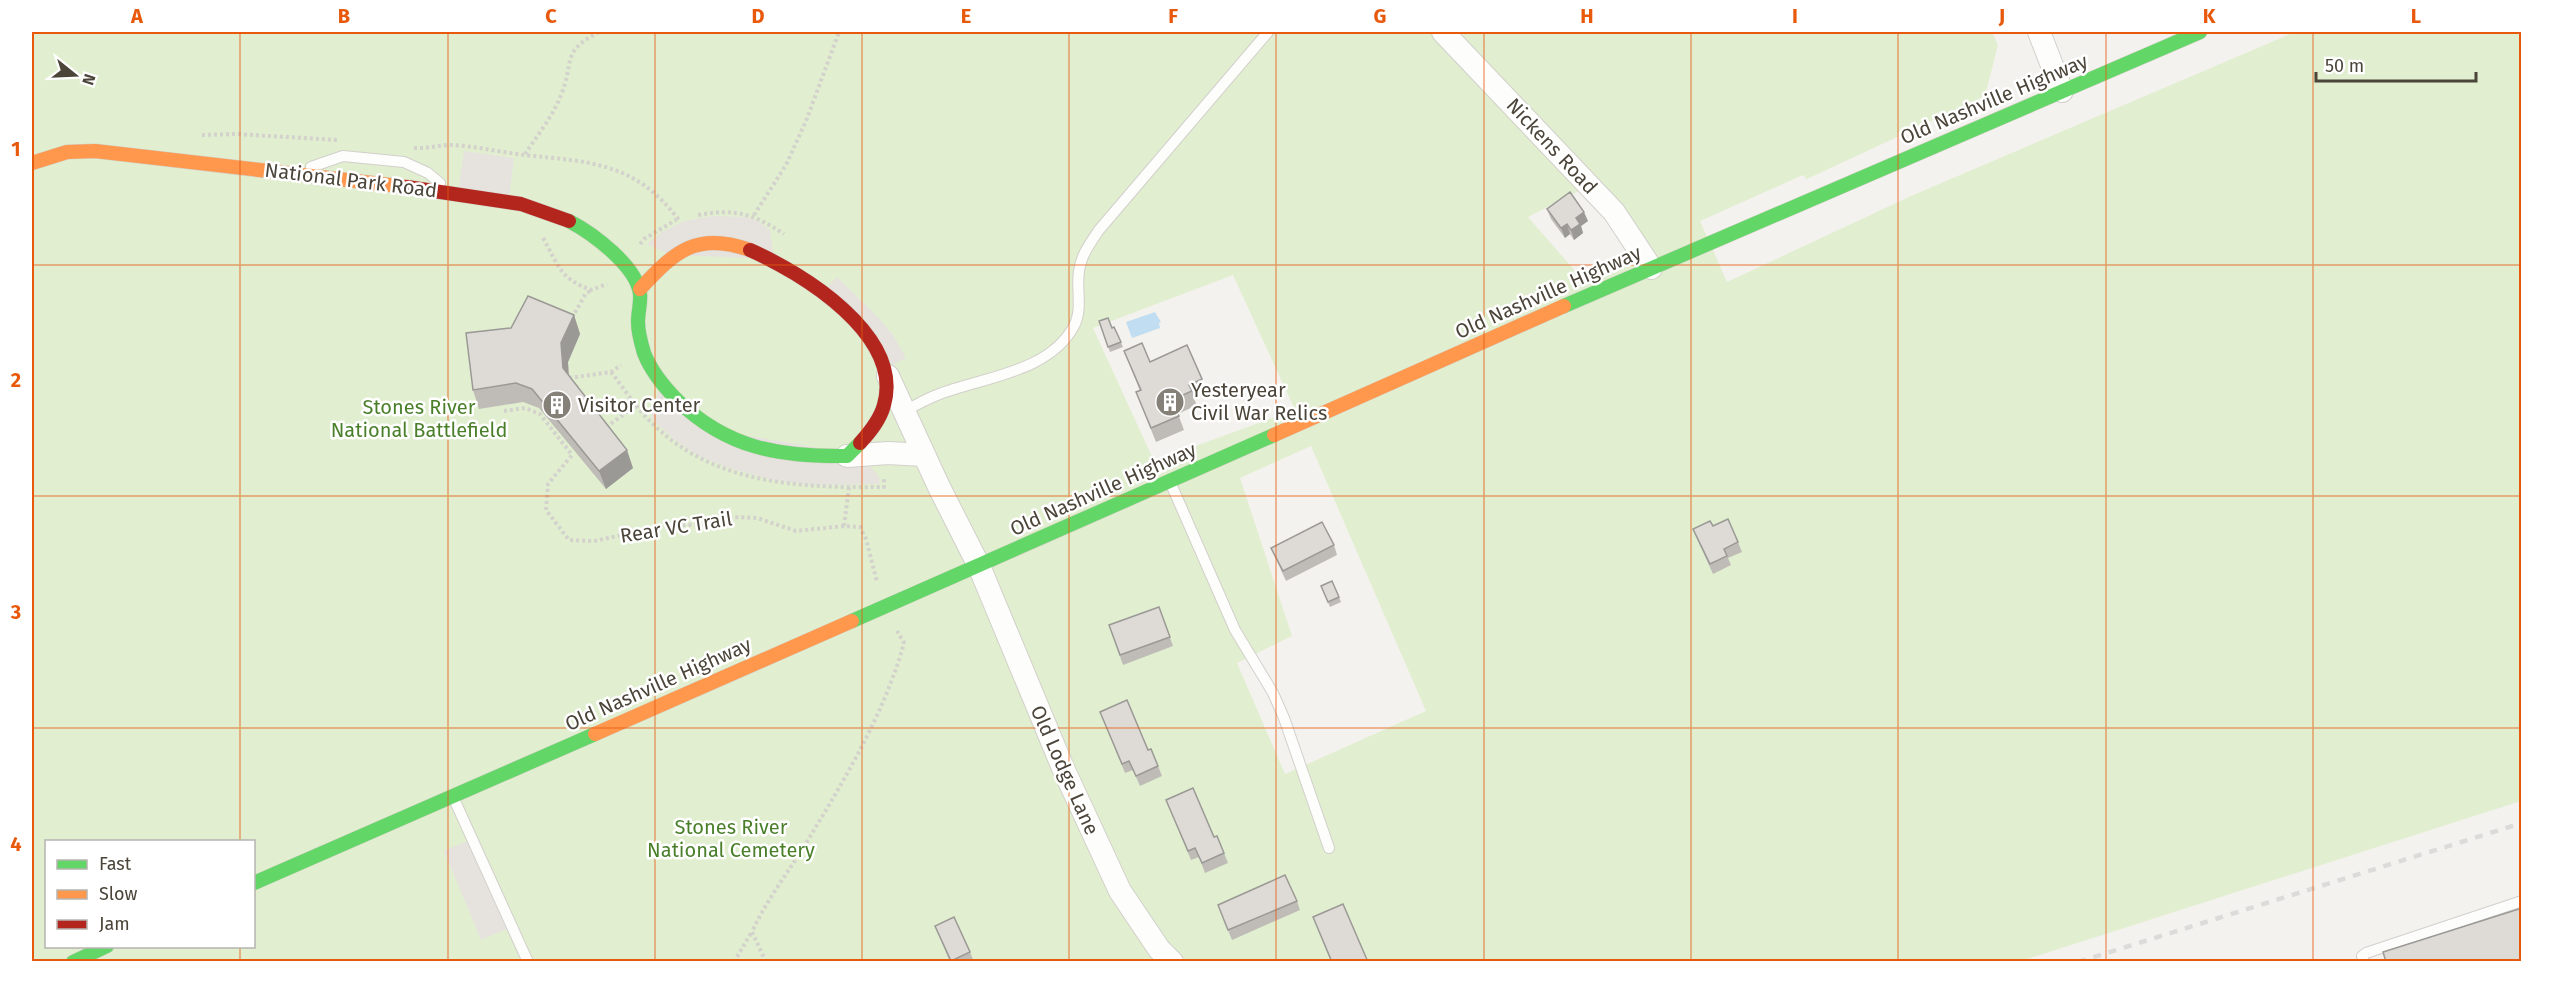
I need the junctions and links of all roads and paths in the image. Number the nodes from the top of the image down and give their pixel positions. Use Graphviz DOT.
graph roads {
  1 [pos="599,32"];
  2 [pos="839,32"];
  3 [pos="1268,32"];
  4 [pos="1443,32"];
  5 [pos="2039,32"];
  6 [pos="2200,32"];
  7 [pos="2062,91"];
  8 [pos="525,155"];
  9 [pos="32,164"];
  10 [pos="297,174"];
  11 [pos="453,192"];
  12 [pos="754,215"];
  13 [pos="1651,268"];
  14 [pos="591,290"];
  15 [pos="640,290"];
  16 [pos="571,320"];
  17 [pos="625,363"];
  18 [pos="885,370"];
  19 [pos="574,387"];
  20 [pos="637,405"];
  21 [pos="504,411"];
  22 [pos="904,411"];
  23 [pos="598,420"];
  24 [pos="604,429"];
  25 [pos="609,434"];
  26 [pos="924,455"];
  27 [pos="847,456"];
  28 [pos="1170,481"];
  29 [pos="849,487"];
  30 [pos="844,526"];
  31 [pos="979,566"];
  32 [pos="886,606"];
  33 [pos="453,796"];
  34 [pos="1329,848"];
  35 [pos="255,882"];
  36 [pos="2522,901"];
  37 [pos="752,932"];
  38 [pos="103,948"];
  39 [pos="73,962"];
  40 [pos="528,962"];
  41 [pos="734,962"];
  42 [pos="766,962"];
  43 [pos="1172,962"];
  44 [pos="2364,962"];
  1 -- 8 [label="path"];
  2 -- 12 [label="path"];
  3 -- 22 [label="lane"];
  4 -- 13 [label="street, Nickens Road"];
  5 -- 7 [label="street"];
  6 -- 7 [label="main road, Old Nashville Highway"];
  7 -- 13 [label="main road, Old Nashville Highway"];
  9 -- 10 [label="main road, National Park Road"];
  10 -- 11 [label="main road, National Park Road"];
  10 -- 11 [label="lane"];
  11 -- 15 [label="main road, National Park Road"];
  13 -- 28 [label="main road, Old Nashville Highway"];
  14 -- 16 [label="path"];
  15 -- 18 [label="main road"];
  15 -- 27 [label="main road"];
  17 -- 19 [label="path"];
  18 -- 22 [label="street"];
  18 -- 27 [label="main road"];
  20 -- 24 [label="path"];
  21 -- 30 [label="path, Rear VC Trail"];
  22 -- 26 [label="street"];
  23 -- 24 [label="path"];
  24 -- 25 [label="path"];
  26 -- 27 [label="street"];
  26 -- 31 [label="street"];
  28 -- 31 [label="main road, Old Nashville Highway"];
  28 -- 34 [label="lane"];
  29 -- 30 [label="path"];
  30 -- 32 [label="path"];
  31 -- 32 [label="main road, Old Nashville Highway"];
  31 -- 43 [label="street, Old Lodge Lane"];
  32 -- 33 [label="main road, Old Nashville Highway"];
  32 -- 37 [label="path"];
  33 -- 35 [label="main road, Old Nashville Highway"];
  33 -- 40 [label="lane"];
  36 -- 44 [label="lane"];
  37 -- 41 [label="path"];
  37 -- 42 [label="path"];
  38 -- 39 [label="main road"];
}
